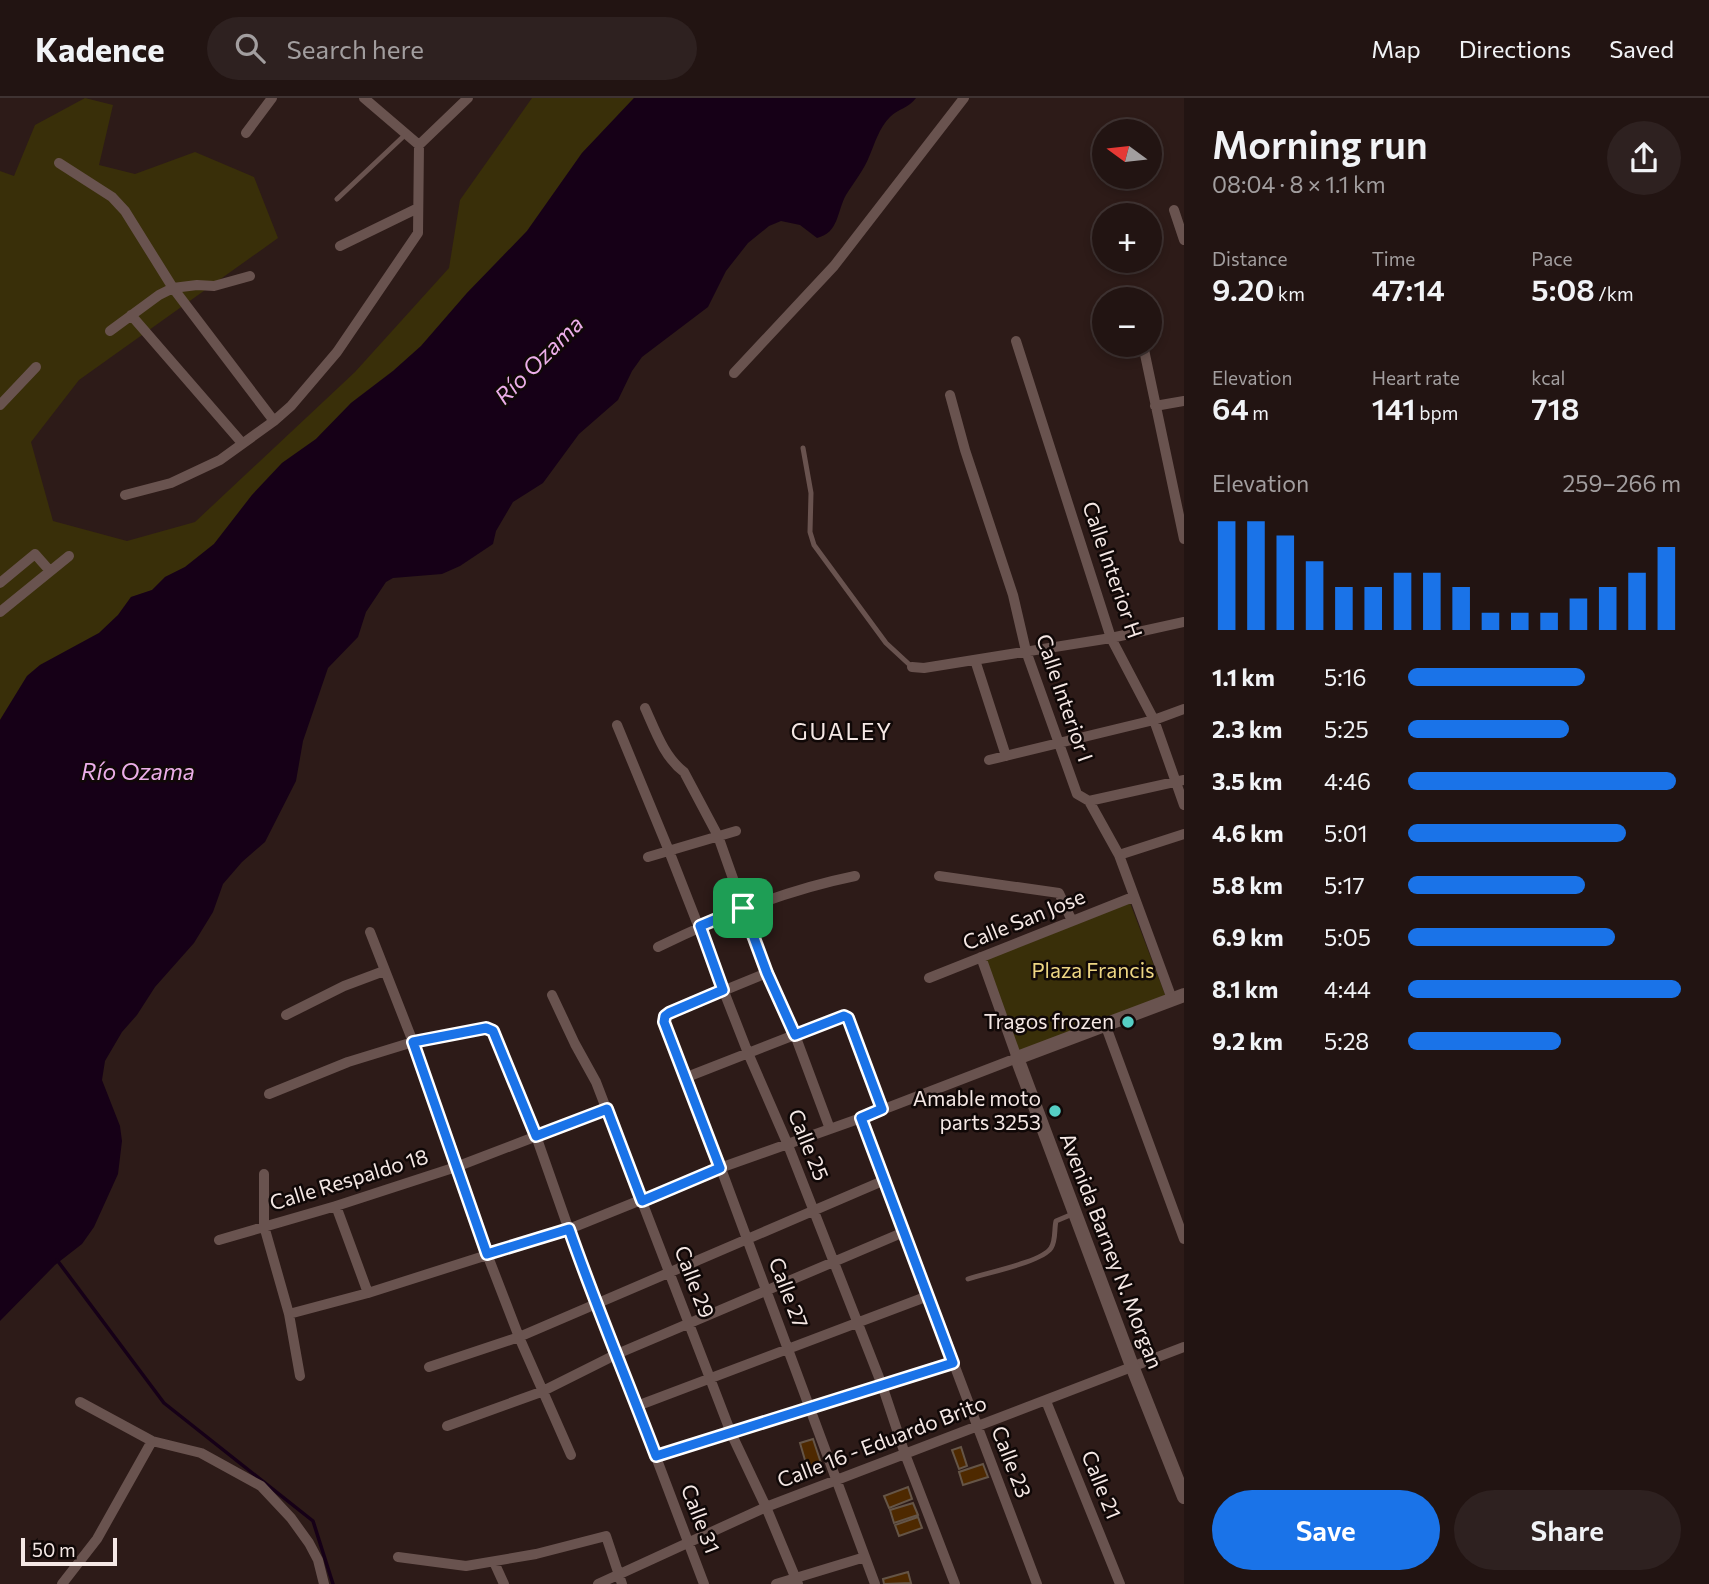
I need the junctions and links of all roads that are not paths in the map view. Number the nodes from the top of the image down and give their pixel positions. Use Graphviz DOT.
graph roads {
  1 [pos="272,98"];
  2 [pos="364,98"];
  3 [pos="468,98"];
  4 [pos="964,98"];
  5 [pos="246,133"];
  6 [pos="406,134"];
  7 [pos="419,145"];
  8 [pos="59,163"];
  9 [pos="337,199"];
  10 [pos="418,208"];
  11 [pos="1174,210"];
  12 [pos="1184,240"];
  13 [pos="340,247"];
  14 [pos="250,276"];
  15 [pos="173,288"];
  16 [pos="131,315"];
  17 [pos="110,331"];
  18 [pos="1016,341"];
  19 [pos="1145,357"];
  20 [pos="36,367"];
  21 [pos="734,373"];
  22 [pos="950,395"];
  23 [pos="1184,401"];
  24 [pos="0,405"];
  25 [pos="1155,405"];
  26 [pos="274,421"];
  27 [pos="242,443"];
  28 [pos="803,449"];
  29 [pos="1184,482"];
  30 [pos="1171,484"];
  31 [pos="125,495"];
  32 [pos="1184,539"];
  33 [pos="69,556"];
  34 [pos="50,571"];
  35 [pos="0,583"];
  36 [pos="0,612"];
  37 [pos="1184,622"];
  38 [pos="1111,638"];
  39 [pos="1026,651"];
  40 [pos="975,660"];
  41 [pos="912,667"];
  42 [pos="645,708"];
  43 [pos="1184,709"];
  44 [pos="1154,720"];
  45 [pos="617,725"];
  46 [pos="1058,744"];
  47 [pos="1006,756"];
  48 [pos="989,760"];
  49 [pos="1180,781"];
  50 [pos="1089,801"];
  51 [pos="1184,805"];
  52 [pos="736,831"];
  53 [pos="1184,834"];
  54 [pos="719,836"];
  55 [pos="669,851"];
  56 [pos="1119,855"];
  57 [pos="648,857"];
  58 [pos="855,876"];
  59 [pos="939,876"];
  60 [pos="1133,897"];
  61 [pos="743,908"];
  62 [pos="1072,921"];
  63 [pos="700,926"];
  64 [pos="370,932"];
  65 [pos="658,947"];
  66 [pos="981,957"];
  67 [pos="384,971"];
  68 [pos="767,973"];
  69 [pos="929,978"];
  70 [pos="723,990"];
  71 [pos="552,995"];
  72 [pos="1178,997"];
  73 [pos="286,1015"];
  74 [pos="1105,1024"];
  75 [pos="795,1035"];
  76 [pos="413,1042"];
  77 [pos="748,1053"];
  78 [pos="1017,1058"];
  79 [pos="687,1077"];
  80 [pos="269,1094"];
  81 [pos="607,1109"];
  82 [pos="882,1109"];
  83 [pos="861,1118"];
  84 [pos="830,1129"];
  85 [pos="536,1136"];
  86 [pos="788,1145"];
  87 [pos="456,1167"];
  88 [pos="720,1168"];
  89 [pos="264,1174"];
  90 [pos="884,1180"];
  91 [pos="642,1201"];
  92 [pos="336,1206"];
  93 [pos="814,1211"];
  94 [pos="1075,1213"];
  95 [pos="264,1226"];
  96 [pos="569,1229"];
  97 [pos="904,1232"];
  98 [pos="747,1239"];
  99 [pos="1184,1239"];
  100 [pos="219,1240"];
  101 [pos="487,1254"];
  102 [pos="834,1262"];
  103 [pos="669,1272"];
  104 [pos="968,1279"];
  105 [pos="767,1290"];
  106 [pos="368,1293"];
  107 [pos="928,1296"];
  108 [pos="595,1304"];
  109 [pos="289,1314"];
  110 [pos="857,1322"];
  111 [pos="690,1323"];
  112 [pos="519,1337"];
  113 [pos="1184,1347"];
  114 [pos="789,1349"];
  115 [pos="617,1354"];
  116 [pos="953,1363"];
  117 [pos="1132,1366"];
  118 [pos="429,1367"];
  119 [pos="300,1376"];
  120 [pos="710,1378"];
  121 [pos="882,1385"];
  122 [pos="541,1392"];
  123 [pos="1046,1401"];
  124 [pos="80,1402"];
  125 [pos="637,1406"];
  126 [pos="811,1408"];
  127 [pos="446,1426"];
  128 [pos="977,1427"];
  129 [pos="731,1433"];
  130 [pos="152,1441"];
  131 [pos="905,1454"];
  132 [pos="571,1455"];
  133 [pos="656,1456"];
  134 [pos="837,1480"];
  135 [pos="1184,1497"];
  136 [pos="766,1507"];
  137 [pos="689,1543"];
  138 [pos="398,1557"];
  139 [pos="865,1558"];
  140 [pos="494,1562"];
  141 [pos="621,1579"];
  142 [pos="796,1580"];
  143 [pos="62,1584"];
  144 [pos="324,1584"];
  145 [pos="504,1584"];
  146 [pos="598,1584"];
  147 [pos="704,1584"];
  148 [pos="776,1584"];
  149 [pos="875,1584"];
  150 [pos="955,1584"];
  151 [pos="1037,1584"];
  152 [pos="1120,1584"];
  1 -- 5 [label="street"];
  2 -- 6 [label="street"];
  3 -- 7 [label="street"];
  4 -- 21 [label="street"];
  6 -- 7 [label="street"];
  6 -- 9 [label="lane"];
  7 -- 10 [label="street"];
  8 -- 15 [label="street"];
  10 -- 13 [label="street"];
  10 -- 26 [label="street"];
  11 -- 12 [label="street"];
  14 -- 15 [label="street"];
  15 -- 16 [label="street"];
  15 -- 26 [label="street"];
  16 -- 17 [label="street"];
  16 -- 27 [label="street"];
  18 -- 38 [label="street, Calle Interior H"];
  19 -- 25 [label="street"];
  20 -- 24 [label="street"];
  22 -- 39 [label="street, Calle Interior I"];
  23 -- 25 [label="street"];
  25 -- 30 [label="street"];
  26 -- 27 [label="street"];
  27 -- 31 [label="street"];
  28 -- 41 [label="lane"];
  29 -- 30 [label="street"];
  30 -- 32 [label="street"];
  33 -- 34 [label="street"];
  34 -- 35 [label="street"];
  34 -- 36 [label="street"];
  37 -- 38 [label="street"];
  38 -- 39 [label="street"];
  38 -- 44 [label="street, Calle Interior H"];
  39 -- 40 [label="street"];
  39 -- 46 [label="street, Calle Interior I"];
  40 -- 41 [label="street"];
  40 -- 47 [label="street"];
  42 -- 54 [label="street"];
  43 -- 44 [label="street"];
  44 -- 46 [label="street"];
  44 -- 49 [label="street, Calle Interior H"];
  45 -- 55 [label="street, Calle 25"];
  46 -- 47 [label="street"];
  46 -- 50 [label="street, Calle Interior I"];
  47 -- 48 [label="street"];
  49 -- 50 [label="street"];
  49 -- 51 [label="street, Calle Interior H"];
  50 -- 56 [label="street, Calle Interior I"];
  52 -- 54 [label="street"];
  53 -- 56 [label="street"];
  54 -- 55 [label="street"];
  54 -- 61 [label="street"];
  55 -- 57 [label="street"];
  55 -- 63 [label="street, Calle 25"];
  56 -- 60 [label="street, Calle Interior I"];
  58 -- 61 [label="street"];
  59 -- 62 [label="street"];
  60 -- 62 [label="street, Calle San Jose"];
  60 -- 72 [label="street, Calle Interior I"];
  61 -- 63 [label="street"];
  61 -- 68 [label="street"];
  62 -- 66 [label="street, Calle San Jose"];
  63 -- 65 [label="street"];
  63 -- 70 [label="street, Calle 25"];
  64 -- 67 [label="street"];
  66 -- 69 [label="street, Calle San Jose"];
  66 -- 78 [label="street"];
  67 -- 73 [label="street"];
  67 -- 76 [label="street"];
  68 -- 70 [label="street"];
  68 -- 75 [label="street"];
  70 -- 77 [label="street, Calle 25"];
  70 -- 79 [label="street, Calle 27"];
  71 -- 81 [label="street, Calle 29"];
  72 -- 74 [label="street"];
  74 -- 78 [label="street"];
  74 -- 99 [label="street"];
  75 -- 77 [label="street"];
  75 -- 82 [label="street"];
  75 -- 84 [label="street"];
  76 -- 80 [label="street"];
  76 -- 85 [label="street, Calle 31"];
  76 -- 87 [label="street"];
  77 -- 79 [label="street"];
  77 -- 86 [label="street, Calle 25"];
  78 -- 82 [label="street"];
  78 -- 94 [label="street, Avenida Barney N. Morgan"];
  79 -- 88 [label="street, Calle 27"];
  81 -- 85 [label="street, Calle Respaldo 18"];
  81 -- 91 [label="street, Calle 29"];
  82 -- 83 [label="street"];
  83 -- 84 [label="street"];
  83 -- 90 [label="street, Calle 23"];
  84 -- 86 [label="street"];
  85 -- 87 [label="street, Calle Respaldo 18"];
  85 -- 96 [label="street, Calle 31"];
  86 -- 88 [label="street"];
  86 -- 93 [label="street, Calle 25"];
  87 -- 92 [label="street, Calle Respaldo 18"];
  87 -- 101 [label="street"];
  88 -- 91 [label="street"];
  88 -- 98 [label="street, Calle 27"];
  89 -- 95 [label="street"];
  90 -- 93 [label="street"];
  90 -- 97 [label="street, Calle 23"];
  91 -- 96 [label="street"];
  91 -- 103 [label="street, Calle 29"];
  92 -- 95 [label="street, Calle Respaldo 18"];
  92 -- 106 [label="street"];
  93 -- 98 [label="street"];
  93 -- 102 [label="street, Calle 25"];
  94 -- 104 [label="lane"];
  94 -- 117 [label="street, Avenida Barney N. Morgan"];
  95 -- 100 [label="street, Calle Respaldo 18"];
  95 -- 109 [label="street"];
  96 -- 101 [label="street"];
  96 -- 108 [label="street, Calle 31"];
  97 -- 102 [label="street"];
  97 -- 107 [label="street, Calle 23"];
  98 -- 103 [label="street"];
  98 -- 105 [label="street, Calle 27"];
  101 -- 106 [label="street"];
  101 -- 112 [label="street"];
  102 -- 105 [label="street"];
  102 -- 110 [label="street, Calle 25"];
  103 -- 108 [label="street"];
  103 -- 111 [label="street, Calle 29"];
  105 -- 111 [label="street"];
  105 -- 114 [label="street, Calle 27"];
  106 -- 109 [label="street"];
  107 -- 110 [label="street"];
  107 -- 116 [label="street, Calle 23"];
  108 -- 112 [label="street"];
  108 -- 115 [label="street, Calle 31"];
  109 -- 119 [label="street"];
  110 -- 114 [label="street"];
  110 -- 121 [label="street, Calle 25"];
  111 -- 115 [label="street"];
  111 -- 120 [label="street, Calle 29"];
  112 -- 118 [label="street"];
  112 -- 122 [label="street"];
  113 -- 117 [label="street, Calle 16 - Eduardo Brito"];
  114 -- 120 [label="street"];
  114 -- 126 [label="street, Calle 27"];
  115 -- 122 [label="street"];
  115 -- 125 [label="street, Calle 31"];
  116 -- 121 [label="street"];
  116 -- 128 [label="street, Calle 23"];
  117 -- 123 [label="street, Calle 16 - Eduardo Brito"];
  117 -- 135 [label="street, Avenida Barney N. Morgan"];
  120 -- 125 [label="street"];
  120 -- 129 [label="street, Calle 29"];
  121 -- 126 [label="street"];
  121 -- 131 [label="street, Calle 25"];
  122 -- 127 [label="street"];
  122 -- 132 [label="street"];
  123 -- 128 [label="street, Calle 16 - Eduardo Brito"];
  123 -- 152 [label="street, Calle 21"];
  124 -- 130 [label="street"];
  125 -- 133 [label="street, Calle 31"];
  126 -- 129 [label="street"];
  126 -- 134 [label="street, Calle 27"];
  128 -- 131 [label="street, Calle 16 - Eduardo Brito"];
  128 -- 151 [label="street, Calle 23"];
  129 -- 133 [label="street"];
  129 -- 136 [label="street, Calle 29"];
  130 -- 143 [label="street"];
  130 -- 144 [label="street"];
  131 -- 134 [label="street, Calle 16 - Eduardo Brito"];
  131 -- 150 [label="street, Calle 25"];
  133 -- 137 [label="street, Calle 31"];
  134 -- 136 [label="street, Calle 16 - Eduardo Brito"];
  134 -- 139 [label="street, Calle 27"];
  136 -- 137 [label="street, Calle 16 - Eduardo Brito"];
  136 -- 142 [label="street, Calle 29"];
  137 -- 141 [label="street, Calle 16 - Eduardo Brito"];
  137 -- 147 [label="street, Calle 31"];
  138 -- 140 [label="street"];
  139 -- 142 [label="street"];
  139 -- 149 [label="street, Calle 27"];
  140 -- 141 [label="street"];
  140 -- 145 [label="street"];
  141 -- 146 [label="street, Calle 16 - Eduardo Brito"];
  142 -- 148 [label="street"];
}
